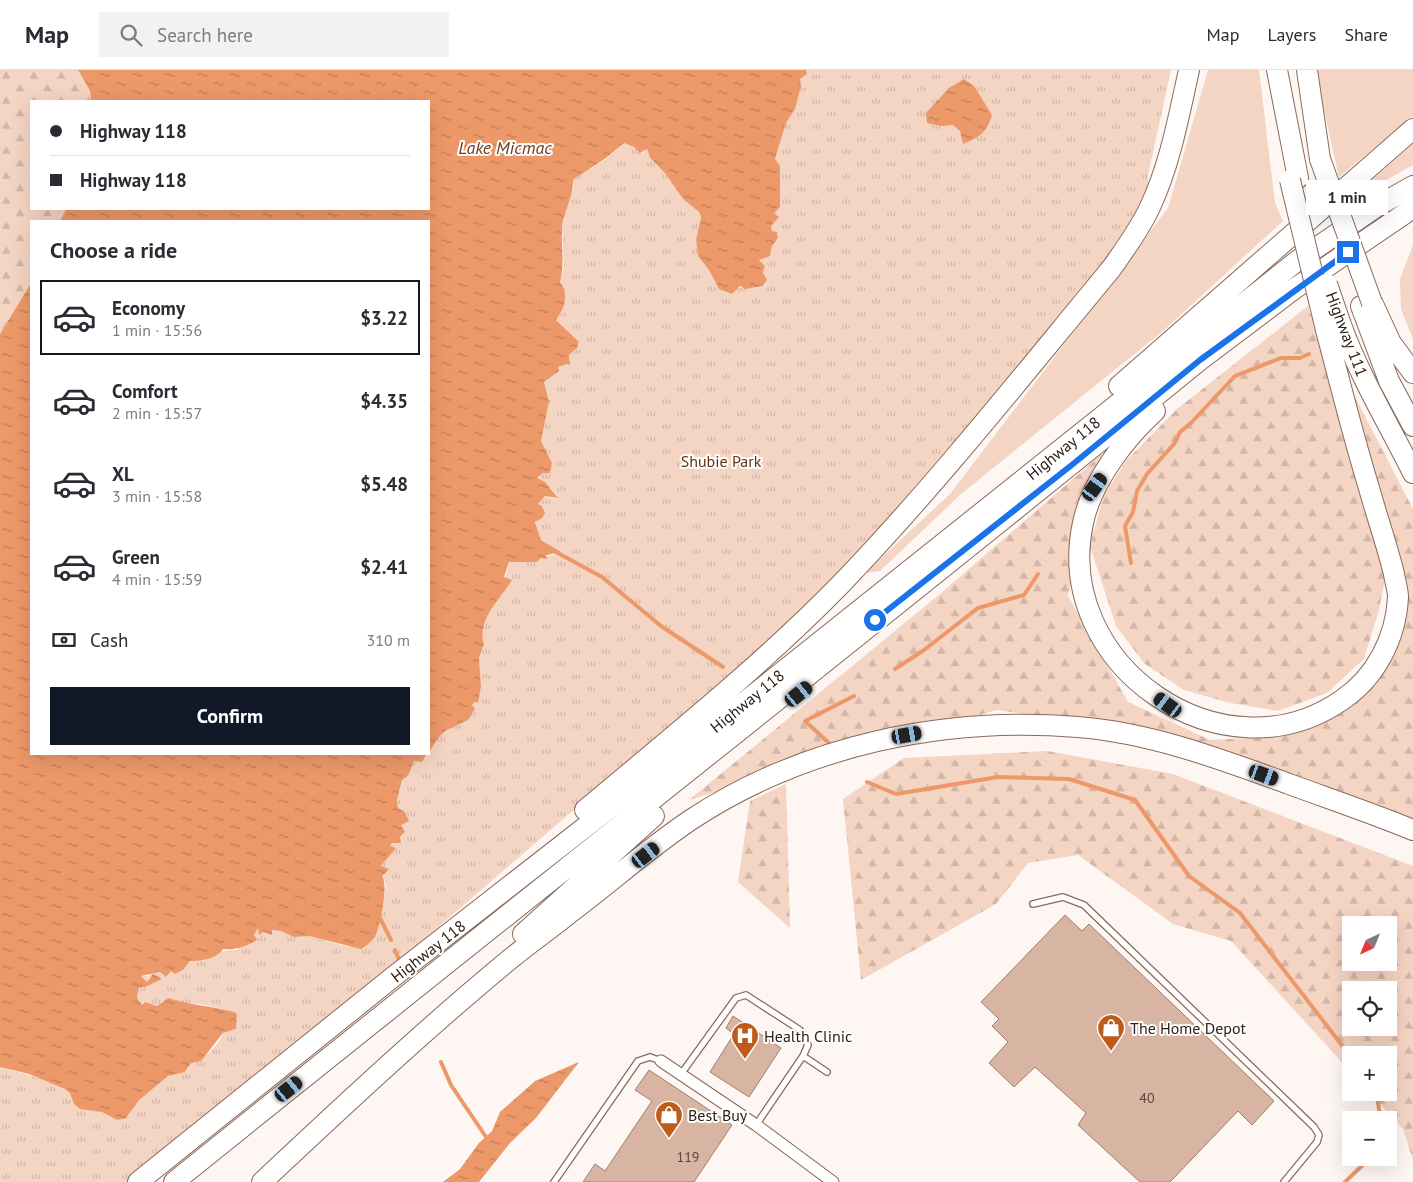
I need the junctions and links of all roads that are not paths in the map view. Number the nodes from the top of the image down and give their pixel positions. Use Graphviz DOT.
graph roads {
  1 [pos="1189,70"];
  2 [pos="1278,70"];
  3 [pos="1307,70"];
  4 [pos="1413,129"];
  5 [pos="1413,186"];
  6 [pos="1413,208"];
  7 [pos="1413,217"];
  8 [pos="1390,224"];
  9 [pos="1294,289"];
  10 [pos="1367,305"];
  11 [pos="1333,327"];
  12 [pos="1413,373"];
  13 [pos="1413,426"];
  14 [pos="1060,449"];
  15 [pos="1413,473"];
  16 [pos="1006,517"];
  17 [pos="1413,830"];
  18 [pos="1034,904"];
  19 [pos="393,977"];
  20 [pos="428,1029"];
  21 [pos="803,1056"];
  22 [pos="661,1060"];
  23 [pos="827,1072"];
  24 [pos="681,1074"];
  25 [pos="756,1126"];
  26 [pos="138,1182"];
  27 [pos="174,1182"];
  28 [pos="262,1182"];
  29 [pos="554,1182"];
  30 [pos="833,1182"];
  31 [pos="1284,1182"];
  1 -- 19 [label="highway"];
  2 -- 11 [label="highway, Highway 111, bridge"];
  3 -- 10 [label="highway, Highway 111, bridge"];
  4 -- 14 [label="highway"];
  5 -- 14 [label="highway, Highway 118"];
  6 -- 8 [label="highway"];
  7 -- 8 [label="highway"];
  8 -- 9 [label="highway, Highway 118"];
  9 -- 11 [label="highway"];
  9 -- 16 [label="highway, Highway 118"];
  10 -- 12 [label="highway"];
  10 -- 13 [label="highway, Highway 111"];
  11 -- 15 [label="highway, Highway 111"];
  14 -- 19 [label="highway, Highway 118"];
  16 -- 20 [label="highway"];
  16 -- 27 [label="highway, Highway 118"];
  17 -- 20 [label="highway"];
  18 -- 31 [label="lane"];
  19 -- 26 [label="highway, Highway 118"];
  20 -- 28 [label="highway"];
  21 -- 23 [label="lane"];
  21 -- 24 [label="lane"];
  21 -- 25 [label="lane"];
  22 -- 24 [label="street"];
  22 -- 29 [label="lane"];
  24 -- 25 [label="street"];
  25 -- 30 [label="street"];
}
